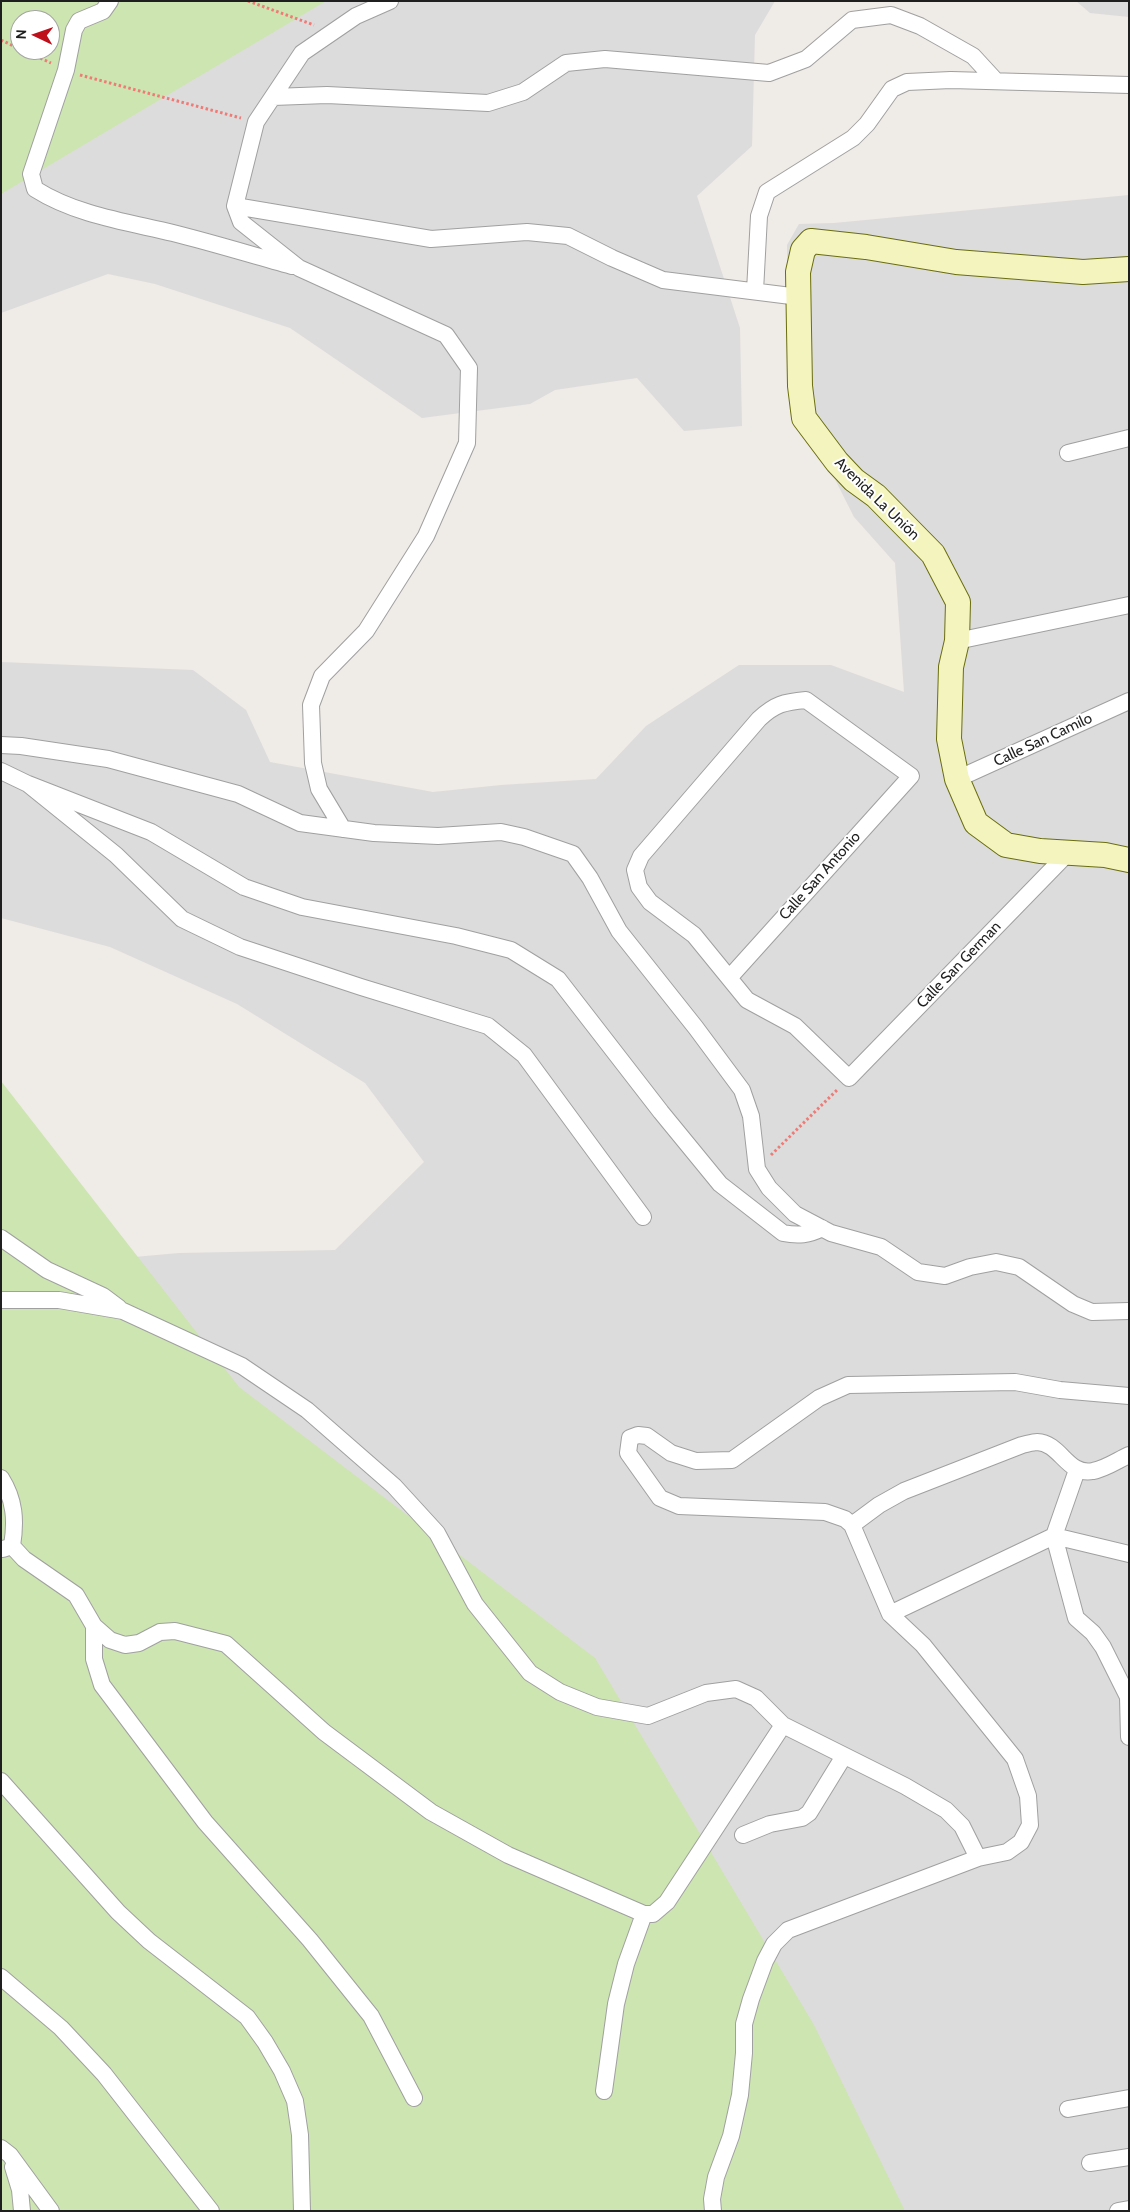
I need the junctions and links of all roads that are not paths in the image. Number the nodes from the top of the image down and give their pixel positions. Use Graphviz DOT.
graph roads {
  1 [pos="110,1"];
  2 [pos="390,1"];
  3 [pos="996,81"];
  4 [pos="1129,84"];
  5 [pos="273,97"];
  6 [pos="235,206"];
  7 [pos="299,268"];
  8 [pos="1129,269"];
  9 [pos="755,291"];
  10 [pos="799,297"];
  11 [pos="1129,438"];
  12 [pos="1068,453"];
  13 [pos="1129,605"];
  14 [pos="957,641"];
  15 [pos="1129,701"];
  16 [pos="1,745"];
  17 [pos="1,771"];
  18 [pos="957,779"];
  19 [pos="28,784"];
  20 [pos="343,829"];
  21 [pos="1069,852"];
  22 [pos="1129,860"];
  23 [pos="730,977"];
  24 [pos="643,1217"];
  25 [pos="822,1228"];
  26 [pos="1,1238"];
  27 [pos="1,1300"];
  28 [pos="123,1311"];
  29 [pos="1129,1311"];
  30 [pos="1129,1396"];
  31 [pos="1129,1455"];
  32 [pos="1078,1470"];
  33 [pos="1,1478"];
  34 [pos="852,1525"];
  35 [pos="1054,1536"];
  36 [pos="6,1548"];
  37 [pos="1129,1554"];
  38 [pos="890,1614"];
  39 [pos="94,1626"];
  40 [pos="783,1725"];
  41 [pos="1129,1737"];
  42 [pos="844,1756"];
  43 [pos="1,1780"];
  44 [pos="743,1835"];
  45 [pos="978,1858"];
  46 [pos="644,1914"];
  47 [pos="1,1977"];
  48 [pos="604,2090"];
  49 [pos="414,2098"];
  50 [pos="1129,2098"];
  51 [pos="1068,2109"];
  52 [pos="5,2152"];
  53 [pos="1129,2157"];
  54 [pos="1090,2163"];
  55 [pos="1129,2209"];
  56 [pos="22,2211"];
  57 [pos="51,2211"];
  58 [pos="211,2211"];
  59 [pos="302,2211"];
  60 [pos="713,2211"];
  61 [pos="1118,2211"];
  1 -- 7 [label="street"];
  2 -- 5 [label="street"];
  3 -- 4 [label="street"];
  3 -- 5 [label="street"];
  3 -- 9 [label="street"];
  5 -- 6 [label="street"];
  6 -- 7 [label="street"];
  6 -- 9 [label="street"];
  7 -- 20 [label="street"];
  8 -- 10 [label="main road, Avenida La Unión"];
  9 -- 10 [label="street"];
  10 -- 14 [label="main road, Avenida La Unión"];
  11 -- 12 [label="street"];
  13 -- 14 [label="street"];
  14 -- 18 [label="main road, Avenida La Unión"];
  15 -- 18 [label="street, Calle San Camilo"];
  16 -- 20 [label="street"];
  17 -- 19 [label="street"];
  18 -- 21 [label="main road, Avenida La Unión"];
  19 -- 24 [label="street"];
  19 -- 25 [label="street"];
  20 -- 25 [label="street"];
  21 -- 22 [label="main road, Avenida La Unión"];
  21 -- 23 [label="street, Calle San German"];
  23 -- 23 [label="street, Calle San Antonio"];
  25 -- 29 [label="street"];
  26 -- 28 [label="street"];
  27 -- 28 [label="street"];
  28 -- 40 [label="street"];
  30 -- 34 [label="street"];
  31 -- 32 [label="street"];
  32 -- 34 [label="street"];
  32 -- 35 [label="street"];
  33 -- 36 [label="street"];
  34 -- 38 [label="street"];
  35 -- 37 [label="street"];
  35 -- 38 [label="street"];
  35 -- 41 [label="street"];
  36 -- 39 [label="street"];
  38 -- 45 [label="street"];
  39 -- 46 [label="street"];
  39 -- 49 [label="street"];
  40 -- 42 [label="street"];
  40 -- 46 [label="street"];
  42 -- 44 [label="street"];
  42 -- 45 [label="street"];
  43 -- 59 [label="street"];
  45 -- 60 [label="street"];
  46 -- 48 [label="street"];
  47 -- 58 [label="street"];
  50 -- 51 [label="street"];
  52 -- 56 [label="street"];
  52 -- 57 [label="street"];
  53 -- 54 [label="street"];
  55 -- 61 [label="street"];
}
